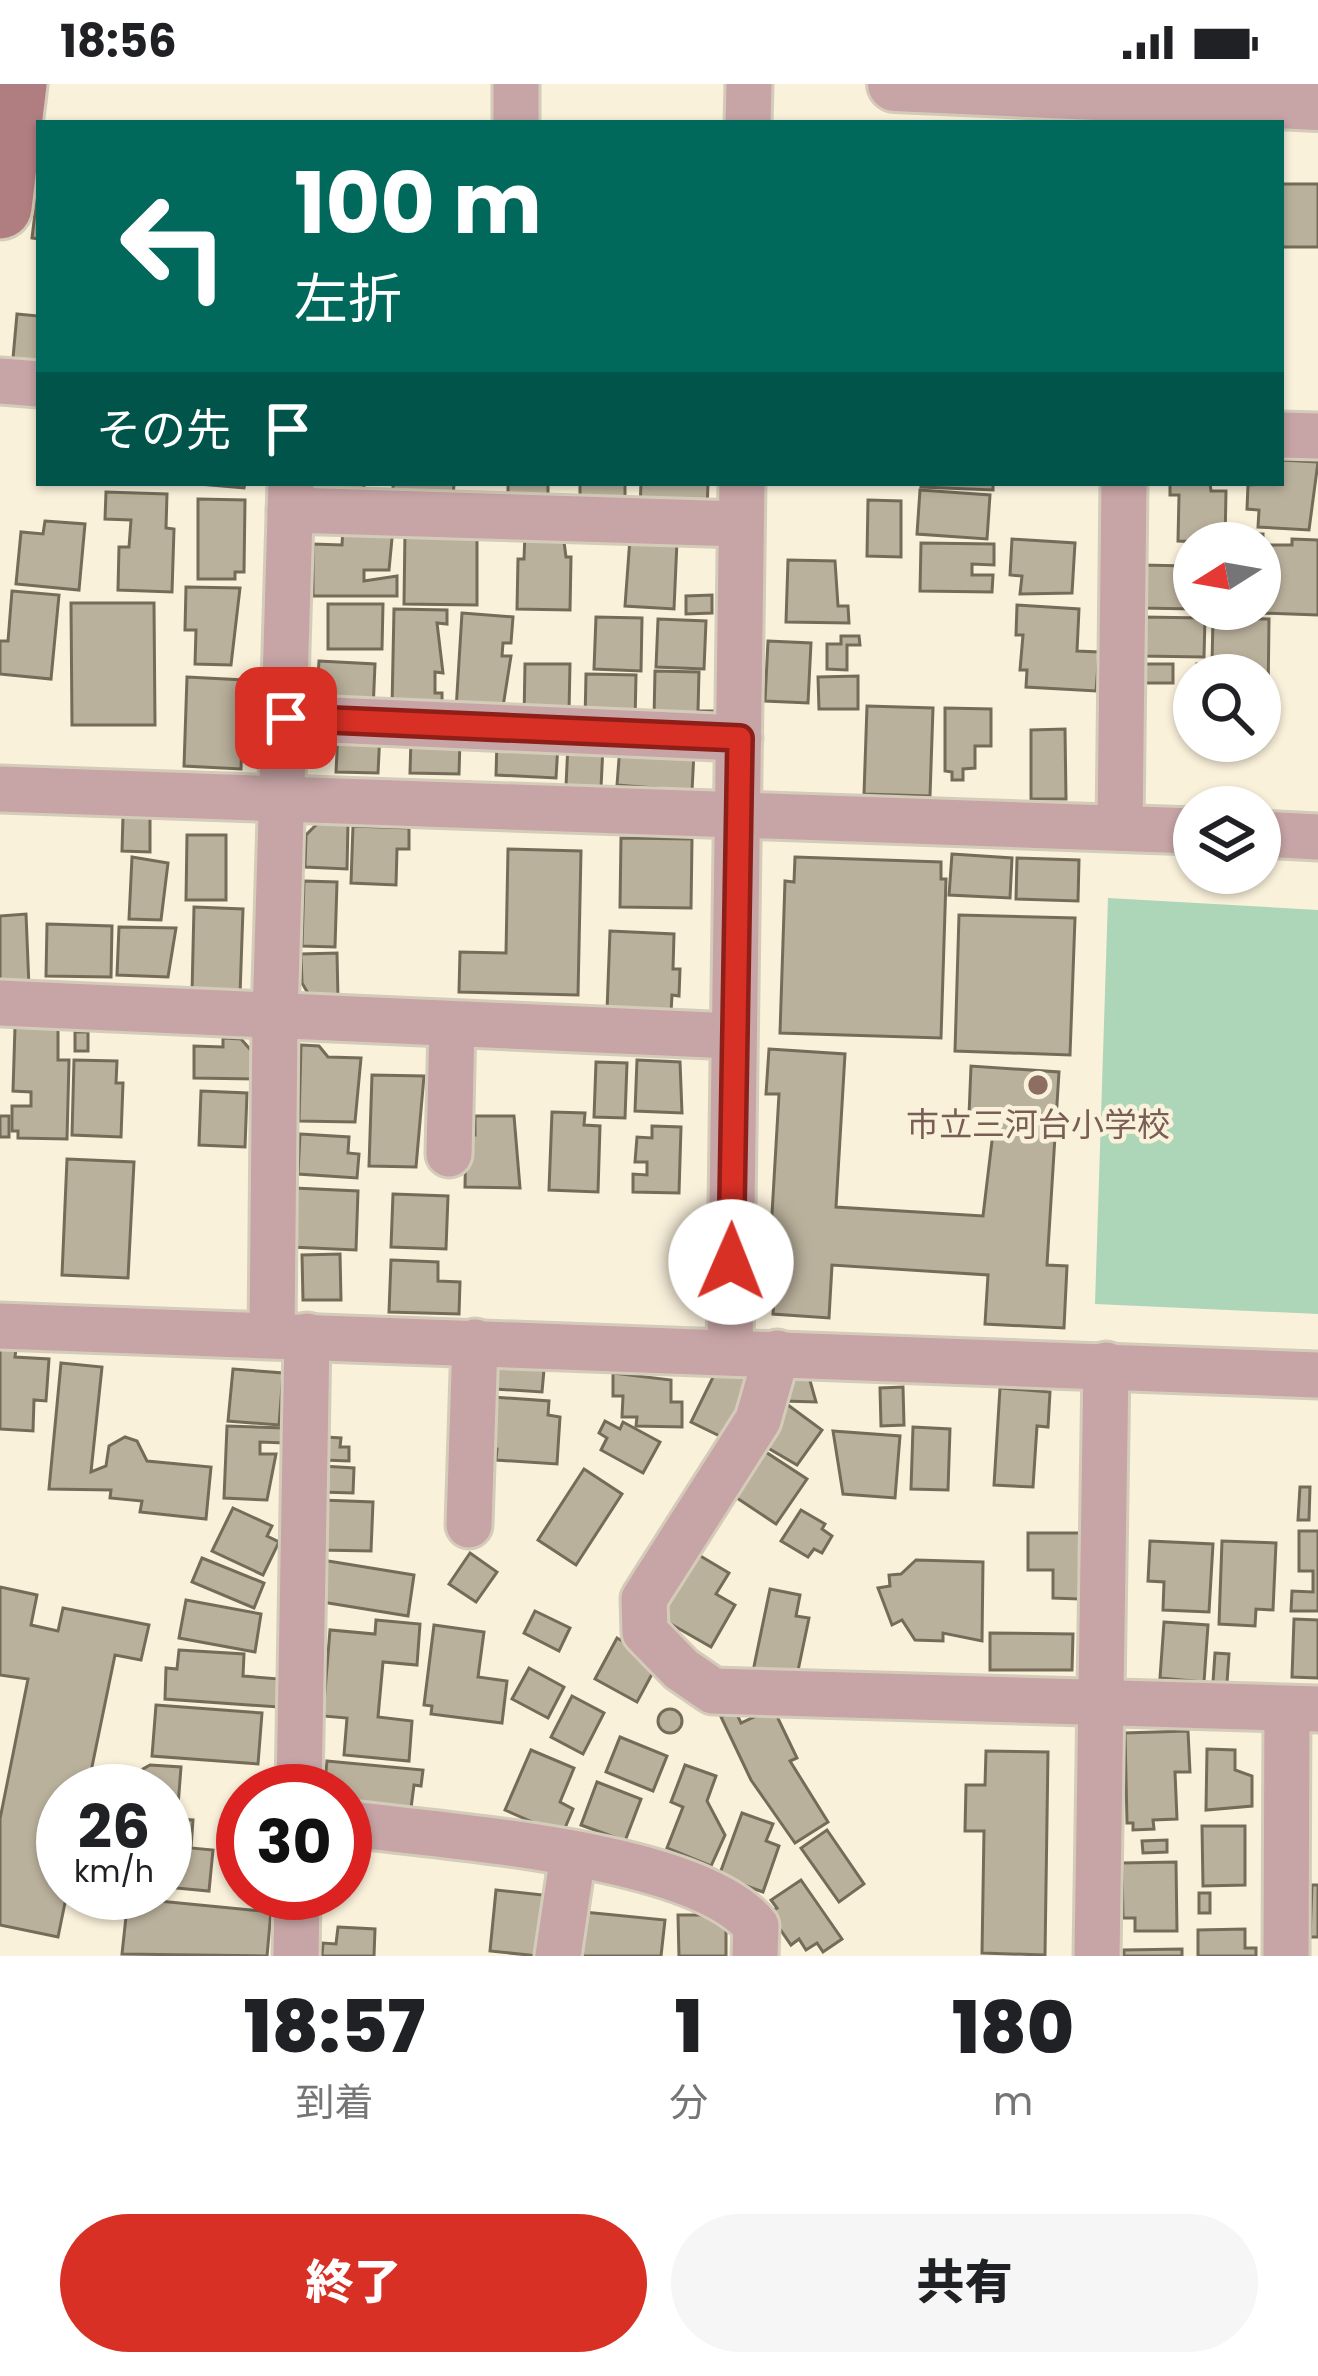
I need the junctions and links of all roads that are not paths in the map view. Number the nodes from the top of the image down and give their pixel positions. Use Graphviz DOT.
graph roads {
  1 [pos="15,84"];
  2 [pos="516,84"];
  3 [pos="748,84"];
  4 [pos="895,84"];
  5 [pos="1318,103"];
  6 [pos="1131,108"];
  7 [pos="516,120"];
  8 [pos="748,120"];
  9 [pos="0,207"];
  10 [pos="0,381"];
  11 [pos="36,384"];
  12 [pos="1284,435"];
  13 [pos="1318,436"];
  14 [pos="1124,486"];
  15 [pos="291,497"];
  16 [pos="471,500"];
  17 [pos="741,504"];
  18 [pos="286,718"];
  19 [pos="740,738"];
  20 [pos="0,789"];
  21 [pos="284,800"];
  22 [pos="739,818"];
  23 [pos="1120,828"];
  24 [pos="1173,830"];
  25 [pos="1281,835"];
  26 [pos="1318,837"];
  27 [pos="0,1004"];
  28 [pos="275,1018"];
  29 [pos="452,1024"];
  30 [pos="733,1036"];
  31 [pos="449,1154"];
  32 [pos="0,1326"];
  33 [pos="290,1335"];
  34 [pos="476,1342"];
  35 [pos="730,1352"];
  36 [pos="777,1353"];
  37 [pos="1106,1365"];
  38 [pos="1318,1375"];
  39 [pos="469,1525"];
  40 [pos="1101,1700"];
  41 [pos="1303,1709"];
  42 [pos="298,1764"];
  43 [pos="372,1827"];
  44 [pos="573,1856"];
  45 [pos="297,1920"];
  46 [pos="296,1956"];
  47 [pos="558,1956"];
  48 [pos="755,1956"];
  49 [pos="1097,1956"];
  50 [pos="1286,1956"];
  1 -- 9 [label="main road"];
  2 -- 7 [label="street"];
  3 -- 8 [label="street"];
  4 -- 6 [label="street"];
  5 -- 6 [label="street"];
  10 -- 11 [label="street"];
  12 -- 13 [label="street"];
  14 -- 23 [label="street"];
  15 -- 16 [label="street"];
  15 -- 18 [label="street"];
  16 -- 17 [label="street"];
  17 -- 19 [label="street"];
  18 -- 19 [label="street"];
  18 -- 21 [label="street"];
  19 -- 22 [label="street"];
  20 -- 21 [label="street"];
  21 -- 22 [label="street"];
  21 -- 28 [label="street"];
  22 -- 23 [label="street"];
  22 -- 30 [label="street"];
  23 -- 24 [label="street"];
  25 -- 26 [label="street"];
  27 -- 28 [label="street"];
  28 -- 29 [label="street"];
  28 -- 33 [label="street"];
  29 -- 30 [label="street"];
  29 -- 31 [label="street"];
  30 -- 35 [label="street"];
  32 -- 33 [label="street"];
  33 -- 34 [label="street"];
  33 -- 42 [label="street"];
  34 -- 35 [label="street"];
  34 -- 39 [label="street"];
  35 -- 36 [label="street"];
  36 -- 37 [label="street"];
  36 -- 40 [label="street"];
  37 -- 38 [label="street"];
  37 -- 40 [label="street"];
  40 -- 41 [label="street"];
  40 -- 49 [label="street"];
  41 -- 50 [label="street"];
  43 -- 44 [label="street"];
  44 -- 47 [label="street"];
  44 -- 48 [label="street"];
  45 -- 46 [label="street"];
}
